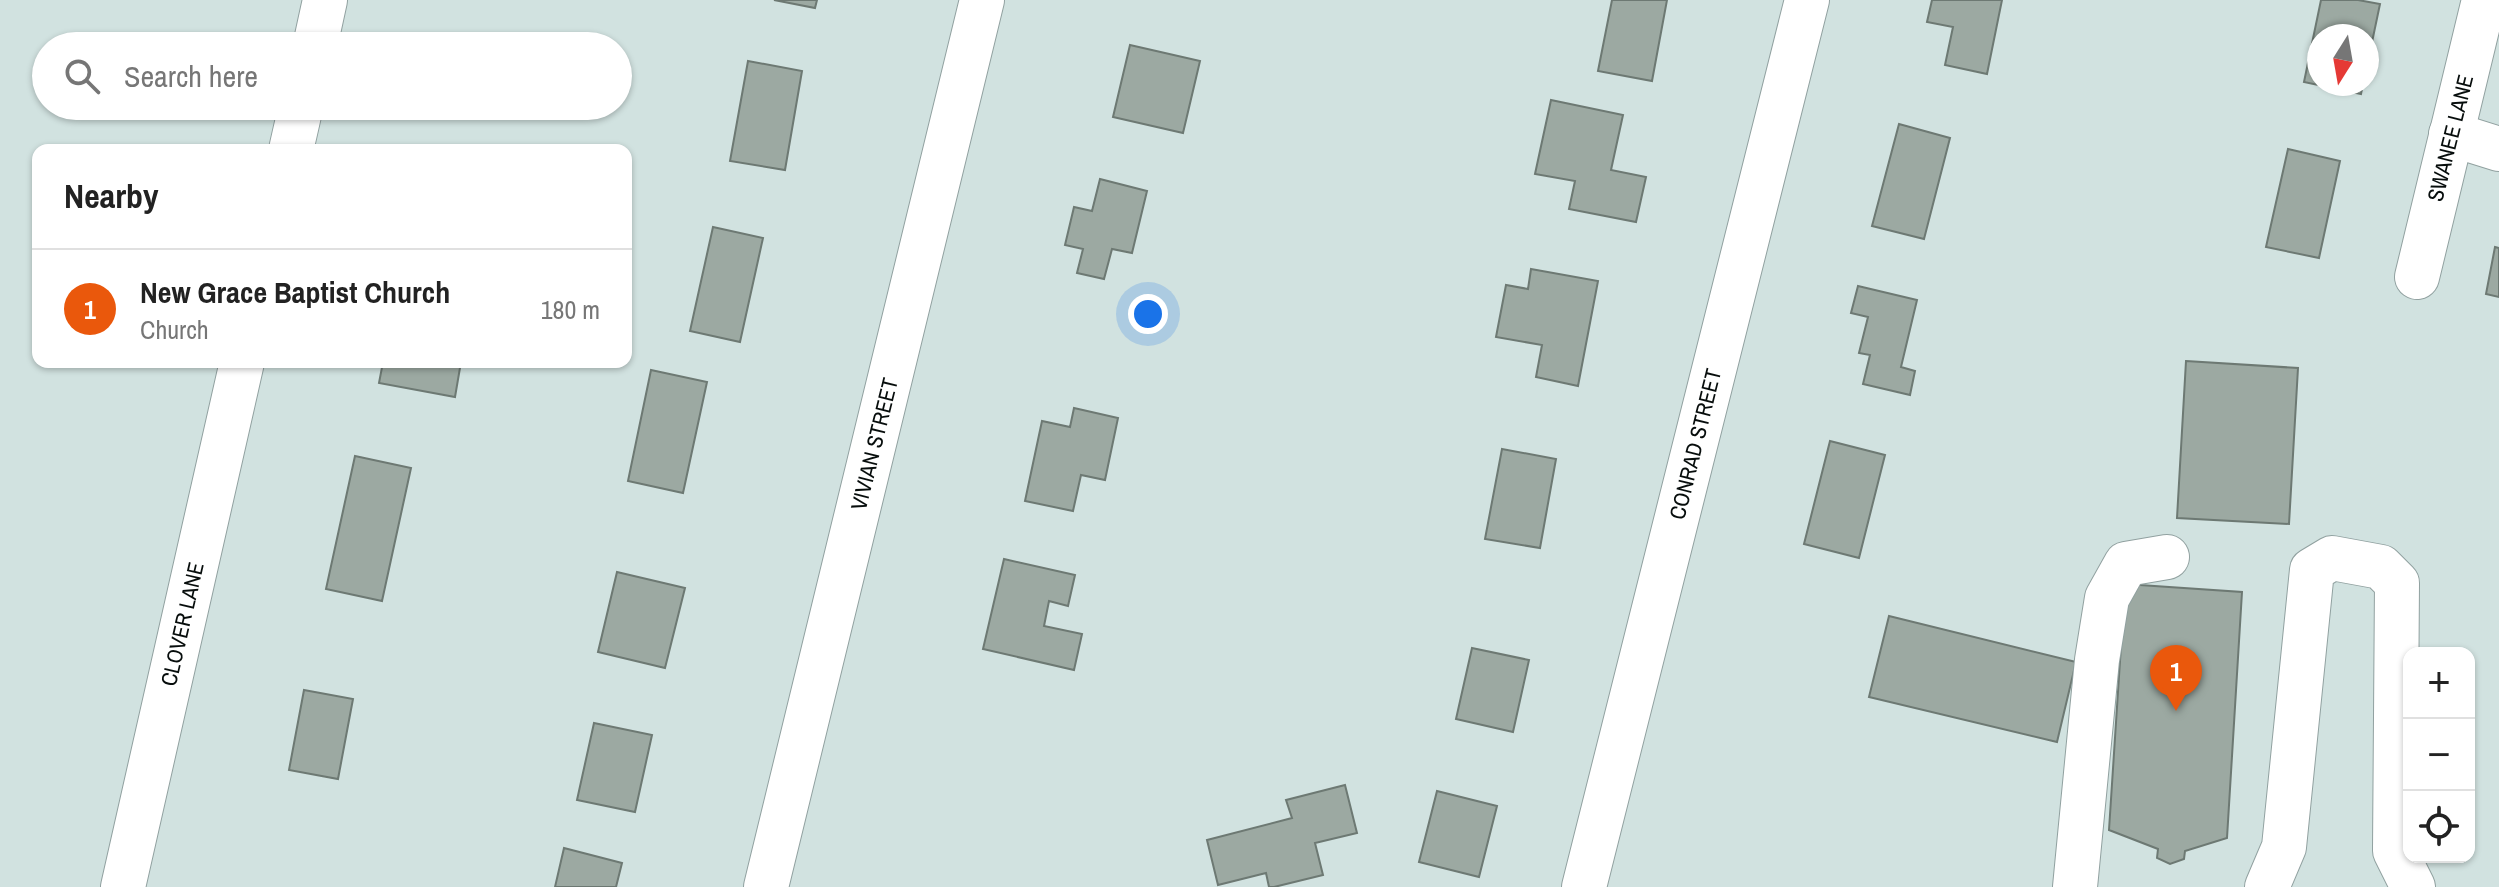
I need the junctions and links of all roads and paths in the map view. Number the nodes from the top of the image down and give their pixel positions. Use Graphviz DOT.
graph roads {
  1 [pos="325,0"];
  2 [pos="982,0"];
  3 [pos="1807,0"];
  4 [pos="2484,0"];
  5 [pos="318,32"];
  6 [pos="298,120"];
  7 [pos="2451,134"];
  8 [pos="292,144"];
  9 [pos="2499,149"];
  10 [pos="2417,277"];
  11 [pos="241,368"];
  12 [pos="2167,557"];
  13 [pos="123,887"];
  14 [pos="766,887"];
  15 [pos="1584,887"];
  16 [pos="2075,887"];
  17 [pos="2267,887"];
  18 [pos="2413,887"];
  1 -- 5 [label="street"];
  2 -- 14 [label="street, VIVIAN STREET"];
  3 -- 15 [label="street, CONRAD STREET"];
  4 -- 7 [label="street, SWANEE LANE"];
  6 -- 8 [label="street"];
  7 -- 9 [label="street"];
  7 -- 10 [label="street, SWANEE LANE"];
  11 -- 13 [label="street, CLOVER LANE"];
  12 -- 16 [label="street"];
  17 -- 18 [label="street"];
}
